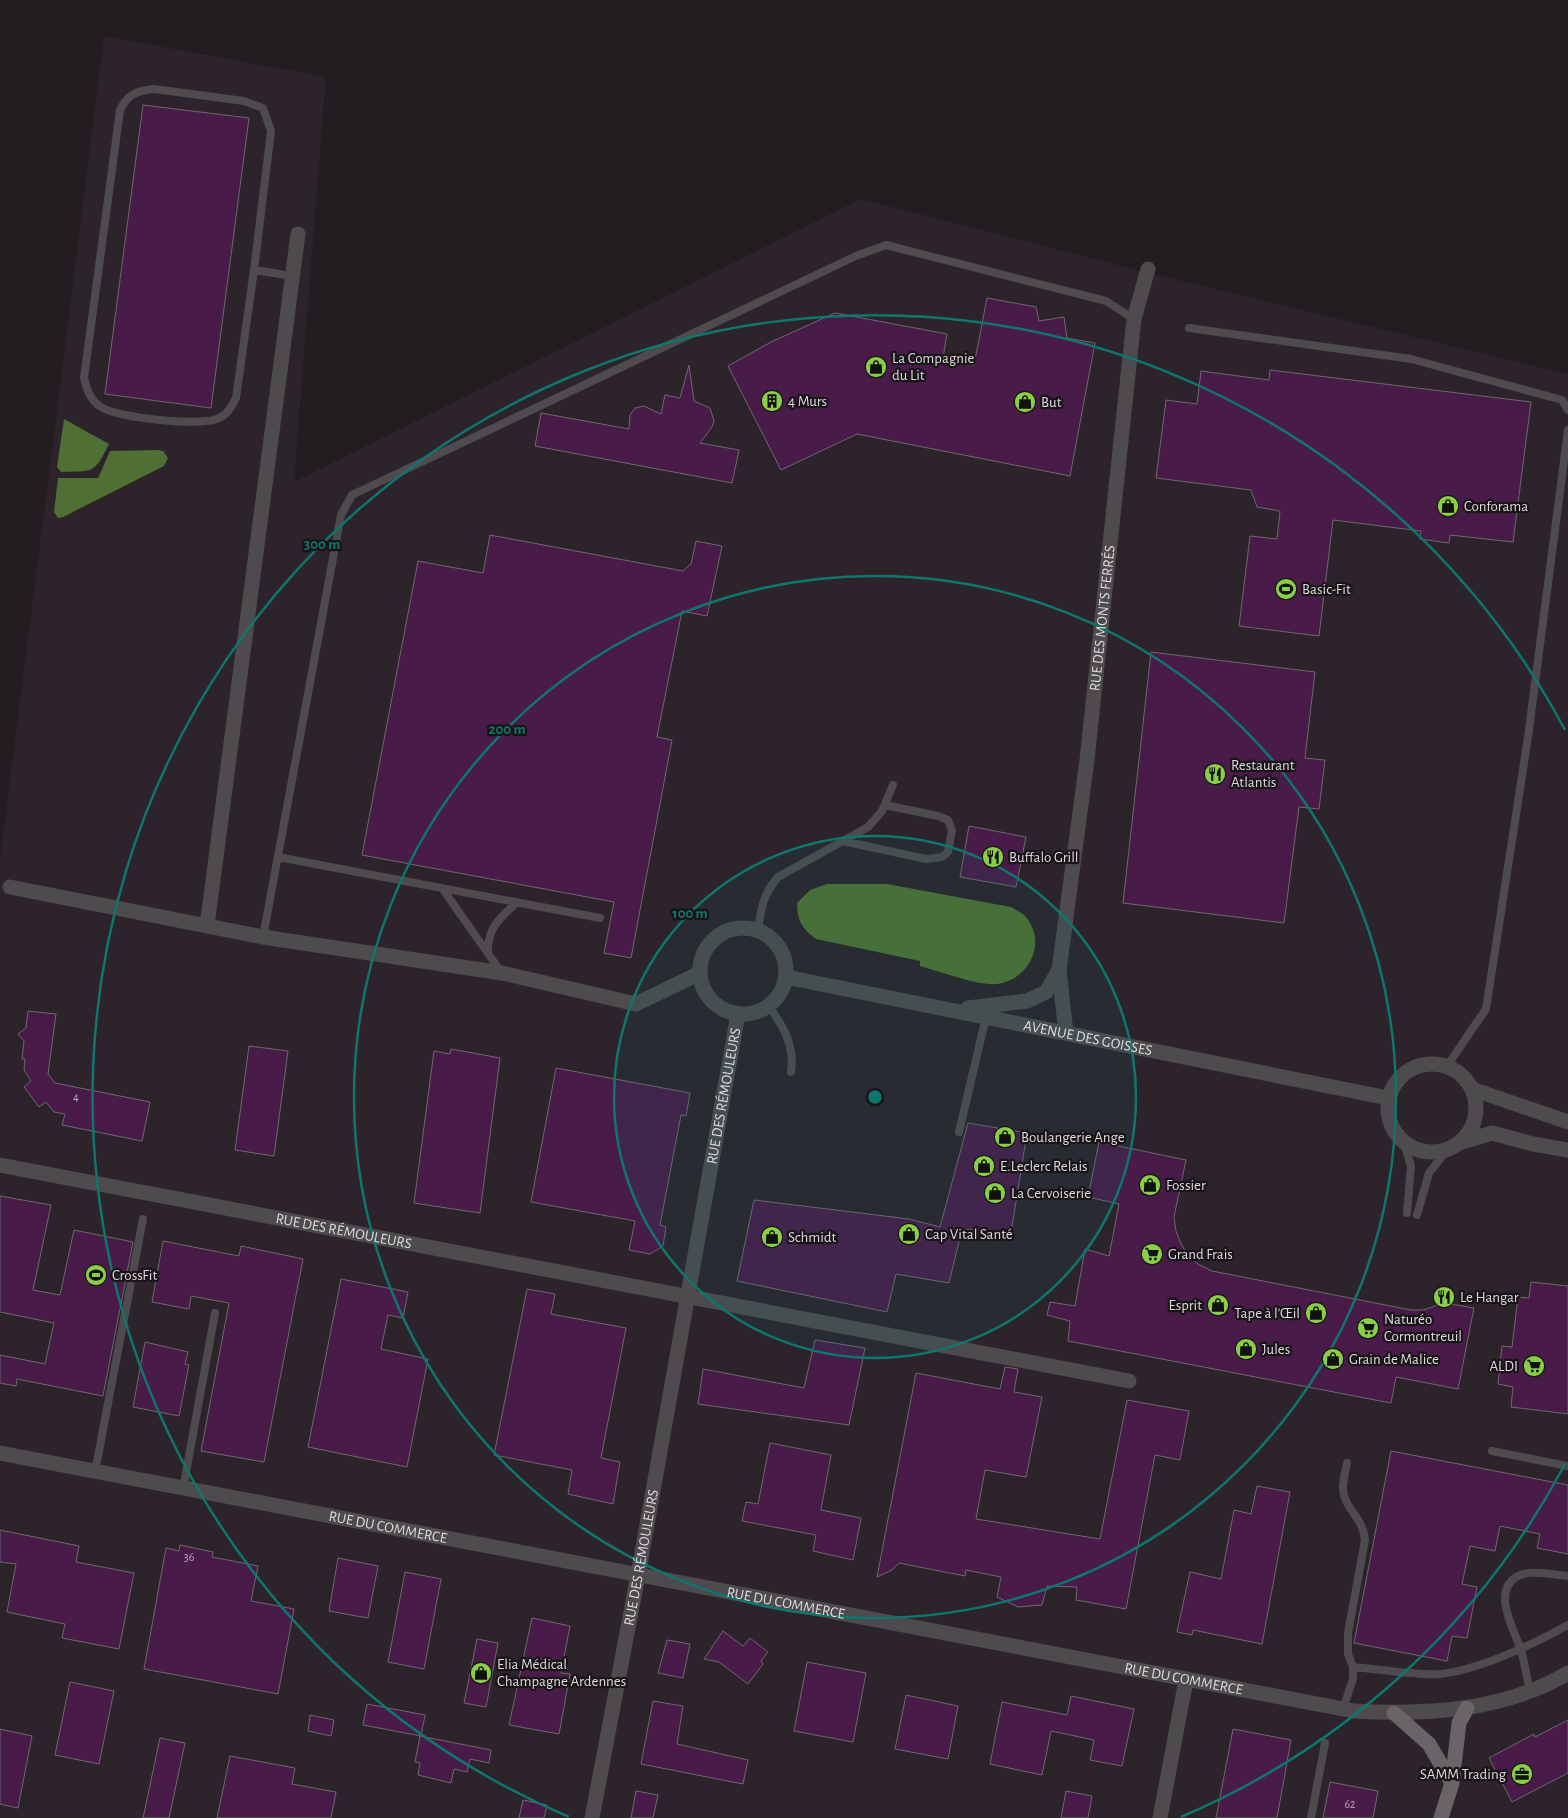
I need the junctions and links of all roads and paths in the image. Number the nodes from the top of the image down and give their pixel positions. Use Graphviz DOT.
graph roads {
  1 [pos="298,234"];
  2 [pos="1148,269"];
  3 [pos="254,270"];
  4 [pos="292,276"];
  5 [pos="1134,319"];
  6 [pos="1189,328"];
  7 [pos="1568,410"];
  8 [pos="1568,430"];
  9 [pos="894,784"];
  10 [pos="885,805"];
  11 [pos="844,841"];
  12 [pos="278,857"];
  13 [pos="10,887"];
  14 [pos="442,888"];
  15 [pos="517,902"];
  16 [pos="600,918"];
  17 [pos="207,926"];
  18 [pos="758,930"];
  19 [pos="263,937"];
  20 [pos="488,953"];
  21 [pos="1059,970"];
  22 [pos="502,973"];
  23 [pos="700,974"];
  24 [pos="786,977"];
  25 [pos="768,1005"];
  26 [pos="950,1010"];
  27 [pos="738,1014"];
  28 [pos="986,1017"];
  29 [pos="1066,1033"];
  30 [pos="1447,1066"];
  31 [pos="792,1072"];
  32 [pos="1472,1089"];
  33 [pos="1388,1098"];
  34 [pos="1568,1122"];
  35 [pos="959,1132"];
  36 [pos="1404,1143"];
  37 [pos="1454,1146"];
  38 [pos="1568,1150"];
  39 [pos="0,1165"];
  40 [pos="1407,1213"];
  41 [pos="1417,1215"];
  42 [pos="143,1219"];
  43 [pos="689,1297"];
  44 [pos="215,1314"];
  45 [pos="1129,1381"];
  46 [pos="1492,1451"];
  47 [pos="0,1454"];
  48 [pos="1347,1463"];
  49 [pos="1568,1466"];
  50 [pos="95,1472"];
  51 [pos="183,1488"];
  52 [pos="638,1575"];
  53 [pos="1568,1576"];
  54 [pos="1568,1625"];
  55 [pos="1520,1649"];
  56 [pos="1353,1667"];
  57 [pos="1568,1673"];
  58 [pos="1186,1680"];
  59 [pos="1530,1692"];
  60 [pos="1467,1708"];
  61 [pos="1343,1709"];
  62 [pos="1394,1713"];
  63 [pos="1324,1743"];
  64 [pos="1452,1783"];
  65 [pos="592,1818"];
  66 [pos="1160,1818"];
  67 [pos="1311,1818"];
  68 [pos="1441,1818"];
  1 -- 4 [label="street"];
  2 -- 5 [label="street, RUE DES MONTS FERRÉS"];
  3 -- 3 [label="lane"];
  3 -- 4 [label="lane"];
  4 -- 17 [label="street"];
  5 -- 12 [label="lane"];
  5 -- 21 [label="street, RUE DES MONTS FERRÉS"];
  6 -- 7 [label="lane"];
  8 -- 30 [label="lane"];
  9 -- 10 [label="lane"];
  10 -- 11 [label="lane"];
  10 -- 11 [label="lane"];
  11 -- 18 [label="lane"];
  12 -- 14 [label="lane"];
  12 -- 19 [label="lane"];
  13 -- 17 [label="street"];
  14 -- 15 [label="lane"];
  14 -- 20 [label="lane"];
  15 -- 16 [label="lane"];
  15 -- 20 [label="lane"];
  17 -- 19 [label="street"];
  18 -- 23 [label="street"];
  18 -- 24 [label="street"];
  19 -- 22 [label="street"];
  20 -- 22 [label="lane"];
  21 -- 26 [label="street, RUE DES MONTS FERRÉS"];
  21 -- 29 [label="street, RUE DES MONTS FERRÉS"];
  22 -- 23 [label="street"];
  23 -- 27 [label="street"];
  24 -- 25 [label="street"];
  24 -- 26 [label="street, AVENUE DES GOISSES"];
  25 -- 27 [label="street"];
  25 -- 31 [label="lane"];
  26 -- 28 [label="street, AVENUE DES GOISSES"];
  27 -- 43 [label="street, RUE DES RÉMOULEURS"];
  28 -- 29 [label="street, AVENUE DES GOISSES"];
  28 -- 35 [label="lane"];
  29 -- 33 [label="street, AVENUE DES GOISSES"];
  30 -- 32 [label="street"];
  30 -- 33 [label="street"];
  32 -- 34 [label="street"];
  32 -- 37 [label="street"];
  33 -- 36 [label="street"];
  36 -- 37 [label="street"];
  36 -- 40 [label="lane"];
  37 -- 38 [label="street"];
  37 -- 41 [label="lane"];
  39 -- 43 [label="street, RUE DES RÉMOULEURS"];
  42 -- 50 [label="lane"];
  43 -- 45 [label="street"];
  43 -- 52 [label="street, RUE DES RÉMOULEURS"];
  44 -- 51 [label="lane"];
  46 -- 49 [label="lane"];
  47 -- 50 [label="street, RUE DU COMMERCE"];
  48 -- 56 [label="lane"];
  50 -- 51 [label="street, RUE DU COMMERCE"];
  51 -- 52 [label="street, RUE DU COMMERCE"];
  52 -- 58 [label="street, RUE DU COMMERCE"];
  52 -- 65 [label="street, RUE DES RÉMOULEURS"];
  53 -- 55 [label="lane"];
  54 -- 55 [label="lane"];
  55 -- 56 [label="lane"];
  55 -- 59 [label="lane"];
  56 -- 61 [label="lane"];
  57 -- 59 [label="street, RUE DU COMMERCE"];
  58 -- 61 [label="street, RUE DU COMMERCE"];
  58 -- 66 [label="street"];
  59 -- 60 [label="street, RUE DU COMMERCE"];
  60 -- 62 [label="street, RUE DU COMMERCE"];
  60 -- 64 [label="main road"];
  61 -- 62 [label="street, RUE DU COMMERCE"];
  62 -- 64 [label="main road"];
  63 -- 67 [label="lane"];
  64 -- 68 [label="main road"];
}
